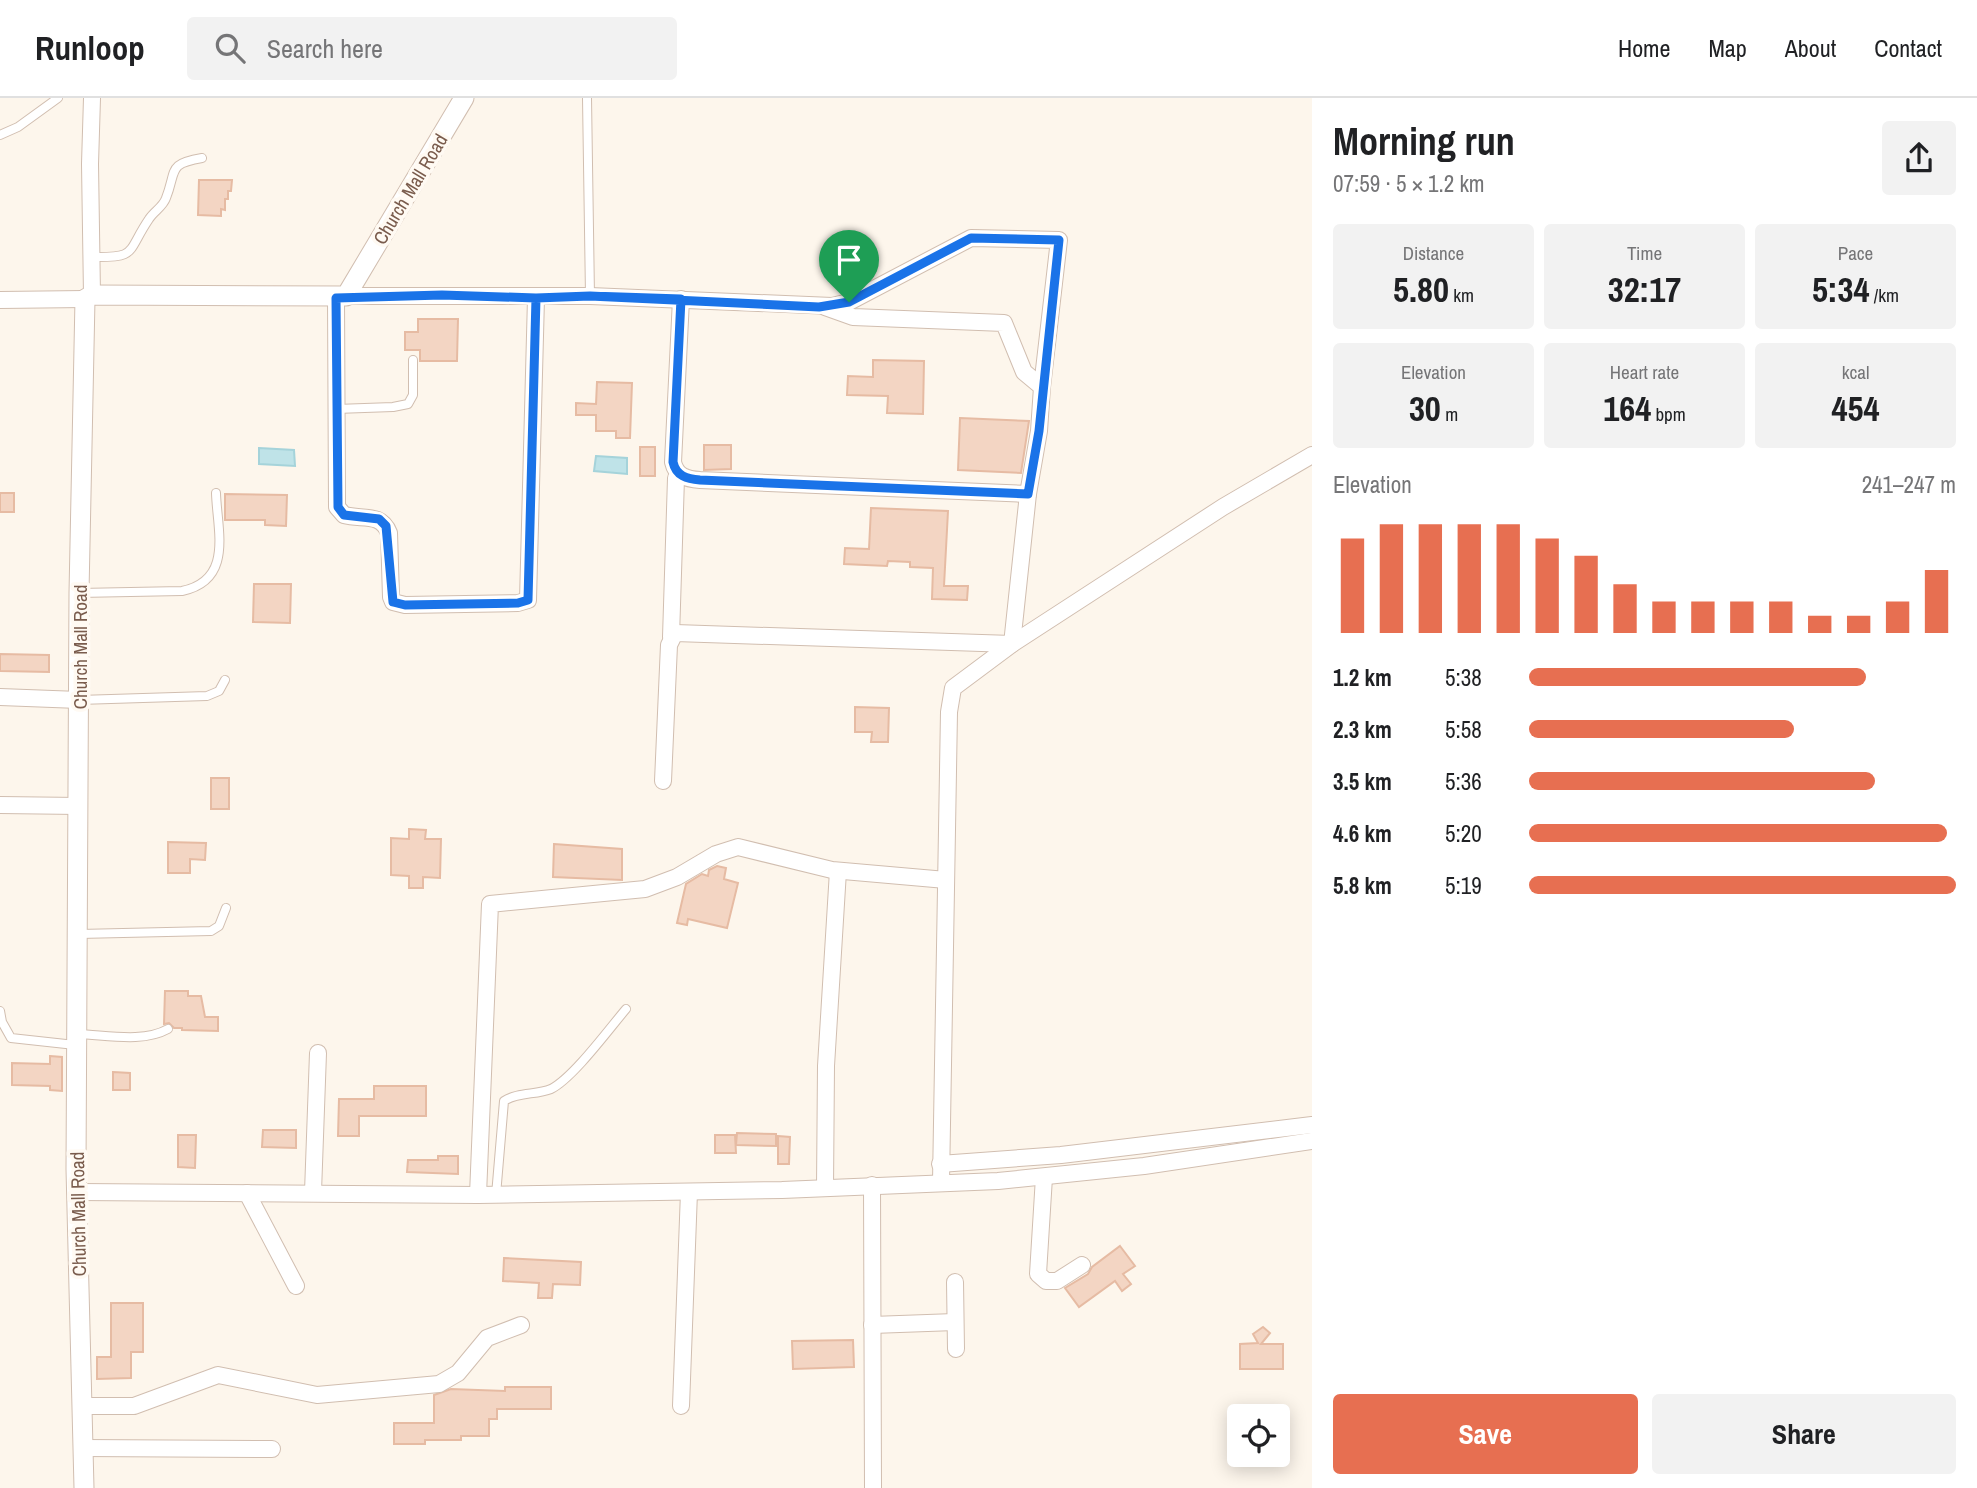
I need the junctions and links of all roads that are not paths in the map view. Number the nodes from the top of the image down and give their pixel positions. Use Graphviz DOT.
graph roads {
  1 [pos="58,98"];
  2 [pos="92,98"];
  3 [pos="464,98"];
  4 [pos="587,98"];
  5 [pos="0,135"];
  6 [pos="202,158"];
  7 [pos="91,257"];
  8 [pos="590,296"];
  9 [pos="89,297"];
  10 [pos="341,297"];
  11 [pos="536,298"];
  12 [pos="681,299"];
  13 [pos="0,300"];
  14 [pos="825,307"];
  15 [pos="413,360"];
  16 [pos="1042,387"];
  17 [pos="336,408"];
  18 [pos="1312,455"];
  19 [pos="676,478"];
  20 [pos="216,493"];
  21 [pos="1028,494"];
  22 [pos="79,593"];
  23 [pos="671,637"];
  24 [pos="1013,645"];
  25 [pos="225,680"];
  26 [pos="0,697"];
  27 [pos="79,700"];
  28 [pos="663,780"];
  29 [pos="0,805"];
  30 [pos="79,806"];
  31 [pos="838,871"];
  32 [pos="946,880"];
  33 [pos="226,908"];
  34 [pos="78,934"];
  35 [pos="626,1009"];
  36 [pos="0,1011"];
  37 [pos="168,1029"];
  38 [pos="78,1040"];
  39 [pos="318,1053"];
  40 [pos="1312,1125"];
  41 [pos="1312,1140"];
  42 [pos="940,1164"];
  43 [pos="1044,1177"];
  44 [pos="942,1182"];
  45 [pos="872,1185"];
  46 [pos="825,1187"];
  47 [pos="78,1192"];
  48 [pos="313,1192"];
  49 [pos="689,1192"];
  50 [pos="247,1193"];
  51 [pos="478,1195"];
  52 [pos="496,1195"];
  53 [pos="1082,1265"];
  54 [pos="955,1282"];
  55 [pos="296,1286"];
  56 [pos="956,1322"];
  57 [pos="521,1325"];
  58 [pos="872,1325"];
  59 [pos="956,1349"];
  60 [pos="81,1406"];
  61 [pos="681,1406"];
  62 [pos="82,1448"];
  63 [pos="272,1449"];
  64 [pos="84,1488"];
  65 [pos="873,1488"];
  1 -- 5 [label="lane"];
  2 -- 7 [label="street"];
  3 -- 10 [label="street, Church Mall Road"];
  4 -- 8 [label="lane"];
  6 -- 7 [label="lane"];
  7 -- 9 [label="street"];
  8 -- 11 [label="street"];
  8 -- 12 [label="street"];
  9 -- 10 [label="street"];
  9 -- 13 [label="street"];
  9 -- 22 [label="street, Church Mall Road"];
  10 -- 11 [label="street"];
  10 -- 17 [label="street"];
  11 -- 17 [label="street"];
  12 -- 14 [label="street"];
  12 -- 21 [label="street"];
  14 -- 16 [label="street"];
  14 -- 16 [label="street"];
  15 -- 17 [label="lane"];
  16 -- 21 [label="street"];
  18 -- 24 [label="street"];
  19 -- 23 [label="street"];
  20 -- 22 [label="lane"];
  21 -- 24 [label="street"];
  22 -- 27 [label="street, Church Mall Road"];
  23 -- 24 [label="street"];
  23 -- 28 [label="street"];
  24 -- 32 [label="street"];
  25 -- 27 [label="lane"];
  26 -- 27 [label="street"];
  27 -- 30 [label="street, Church Mall Road"];
  29 -- 30 [label="street"];
  30 -- 34 [label="street, Church Mall Road"];
  31 -- 32 [label="street"];
  31 -- 46 [label="street"];
  31 -- 51 [label="street"];
  32 -- 42 [label="street"];
  33 -- 34 [label="lane"];
  34 -- 38 [label="street, Church Mall Road"];
  35 -- 52 [label="lane"];
  36 -- 38 [label="lane"];
  37 -- 38 [label="lane"];
  38 -- 47 [label="street, Church Mall Road"];
  39 -- 48 [label="street"];
  40 -- 42 [label="street"];
  41 -- 43 [label="street"];
  42 -- 44 [label="street"];
  43 -- 44 [label="street"];
  43 -- 53 [label="street"];
  44 -- 45 [label="street"];
  45 -- 46 [label="street"];
  45 -- 58 [label="street"];
  46 -- 49 [label="street"];
  47 -- 50 [label="street"];
  47 -- 60 [label="street, Church Mall Road"];
  48 -- 50 [label="street"];
  48 -- 51 [label="street"];
  49 -- 52 [label="street"];
  49 -- 61 [label="street"];
  50 -- 55 [label="street"];
  51 -- 52 [label="street"];
  54 -- 56 [label="street"];
  56 -- 58 [label="street"];
  56 -- 59 [label="street"];
  57 -- 60 [label="street"];
  58 -- 65 [label="street"];
  60 -- 62 [label="street, Church Mall Road"];
  62 -- 63 [label="street"];
  62 -- 64 [label="street, Church Mall Road"];
}
